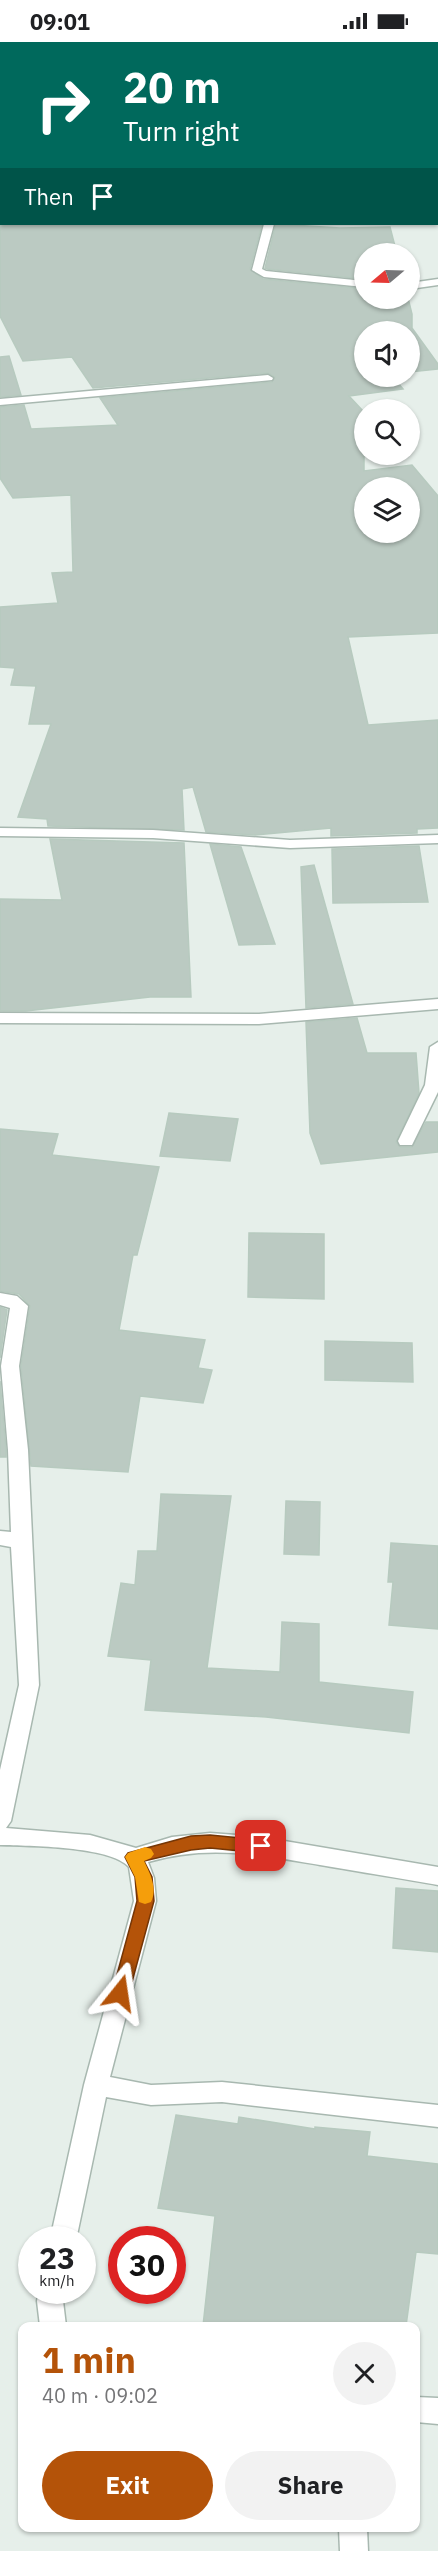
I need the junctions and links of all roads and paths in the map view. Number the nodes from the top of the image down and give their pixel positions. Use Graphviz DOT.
graph roads {
  1 [pos="269,225"];
  2 [pos="438,282"];
  3 [pos="354,283"];
  4 [pos="420,285"];
  5 [pos="268,378"];
  6 [pos="0,402"];
  7 [pos="0,832"];
  8 [pos="438,840"];
  9 [pos="438,1004"];
  10 [pos="0,1018"];
  11 [pos="438,1047"];
  12 [pos="406,1141"];
  13 [pos="0,1299"];
  14 [pos="0,1538"];
  15 [pos="21,1541"];
  16 [pos="0,1821"];
  17 [pos="0,1836"];
  18 [pos="134,1857"];
  19 [pos="438,1876"];
  20 [pos="96,2085"];
  21 [pos="438,2116"];
  22 [pos="66,2226"];
  23 [pos="50,2304"];
  24 [pos="53,2322"];
  25 [pos="420,2410"];
  26 [pos="438,2411"];
  27 [pos="353,2532"];
  28 [pos="354,2551"];
  1 -- 3 [label="street"];
  2 -- 4 [label="street"];
  5 -- 6 [label="street"];
  7 -- 8 [label="street"];
  9 -- 10 [label="street"];
  11 -- 12 [label="street"];
  13 -- 15 [label="street"];
  14 -- 15 [label="street"];
  15 -- 16 [label="street"];
  17 -- 18 [label="street"];
  18 -- 19 [label="street"];
  18 -- 20 [label="street"];
  20 -- 21 [label="street"];
  20 -- 22 [label="street"];
  23 -- 24 [label="street"];
  25 -- 26 [label="street"];
  27 -- 28 [label="street"];
}
